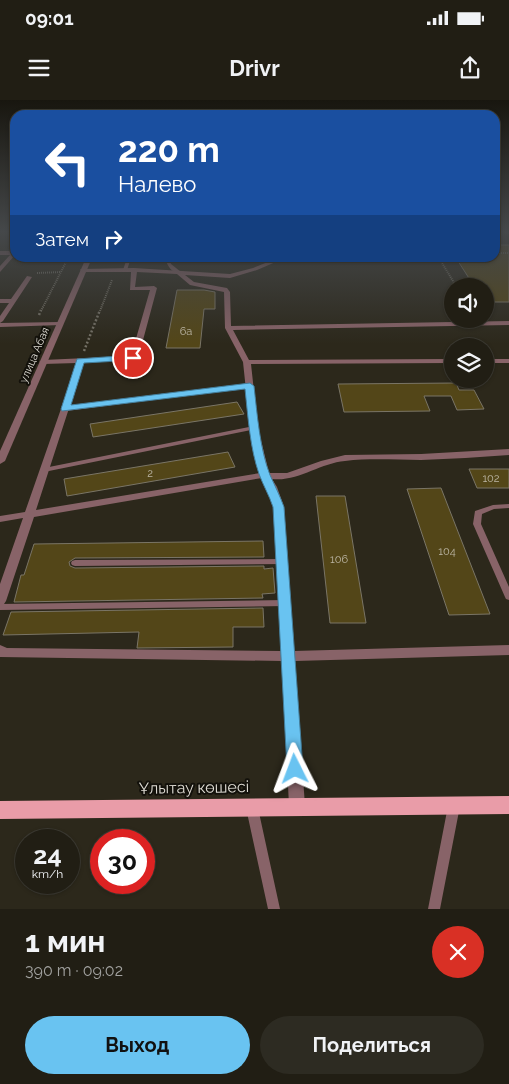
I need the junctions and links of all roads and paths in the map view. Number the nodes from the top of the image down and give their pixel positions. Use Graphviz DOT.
graph roads {
  1 [pos="63,269"];
  2 [pos="173,269"];
  3 [pos="256,269"];
  4 [pos="83,270"];
  5 [pos="115,270"];
  6 [pos="125,270"];
  7 [pos="134,270"];
  8 [pos="157,271"];
  9 [pos="179,273"];
  10 [pos="29,277"];
  11 [pos="154,288"];
  12 [pos="0,301"];
  13 [pos="13,301"];
  14 [pos="0,323"];
  15 [pos="509,323"];
  16 [pos="35,324"];
  17 [pos="60,324"];
  18 [pos="228,328"];
  19 [pos="80,361"];
  20 [pos="444,361"];
  21 [pos="494,361"];
  22 [pos="509,361"];
  23 [pos="44,362"];
  24 [pos="247,362"];
  25 [pos="250,386"];
  26 [pos="66,409"];
  27 [pos="254,428"];
  28 [pos="509,452"];
  29 [pos="0,461"];
  30 [pos="44,470"];
  31 [pos="265,475"];
  32 [pos="509,506"];
  33 [pos="29,516"];
  34 [pos="0,519"];
  35 [pos="282,562"];
  36 [pos="75,563"];
  37 [pos="509,597"];
  38 [pos="0,601"];
  39 [pos="285,603"];
  40 [pos="0,607"];
  41 [pos="0,650"];
  42 [pos="509,650"];
  43 [pos="289,656"];
  44 [pos="509,805"];
  45 [pos="252,806"];
  46 [pos="297,806"];
  47 [pos="454,806"];
  48 [pos="0,810"];
  49 [pos="274,909"];
  50 [pos="434,909"];
  1 -- 16 [label="path"];
  2 -- 9 [label="lane"];
  3 -- 9 [label="street"];
  4 -- 5 [label="street"];
  4 -- 17 [label="street, улица Абая"];
  5 -- 6 [label="street"];
  5 -- 19 [label="path"];
  6 -- 7 [label="street"];
  7 -- 8 [label="street"];
  7 -- 11 [label="street"];
  8 -- 9 [label="street"];
  8 -- 11 [label="street"];
  9 -- 18 [label="street"];
  10 -- 13 [label="street"];
  11 -- 19 [label="street"];
  12 -- 13 [label="street"];
  13 -- 14 [label="street"];
  14 -- 16 [label="street"];
  15 -- 18 [label="street"];
  16 -- 17 [label="street"];
  17 -- 23 [label="street, улица Абая"];
  18 -- 24 [label="street"];
  19 -- 23 [label="street"];
  19 -- 26 [label="street"];
  20 -- 24 [label="street"];
  21 -- 22 [label="street"];
  23 -- 29 [label="street, улица Абая"];
  24 -- 25 [label="street"];
  25 -- 26 [label="lane"];
  25 -- 27 [label="street"];
  26 -- 30 [label="street"];
  27 -- 30 [label="lane"];
  27 -- 31 [label="street"];
  28 -- 31 [label="street"];
  30 -- 33 [label="street"];
  31 -- 33 [label="street"];
  31 -- 35 [label="street"];
  32 -- 37 [label="lane"];
  33 -- 34 [label="street"];
  33 -- 38 [label="street"];
  35 -- 36 [label="lane"];
  35 -- 39 [label="street"];
  39 -- 40 [label="lane"];
  39 -- 43 [label="street"];
  41 -- 43 [label="street"];
  42 -- 43 [label="street"];
  43 -- 46 [label="street"];
  44 -- 47 [label="main road, Ұлытау көшесі"];
  45 -- 46 [label="main road, Ұлытау көшесі"];
  45 -- 48 [label="main road, Ұлытау көшесі"];
  45 -- 49 [label="lane"];
  46 -- 47 [label="main road, Ұлытау көшесі"];
  47 -- 50 [label="lane"];
}
